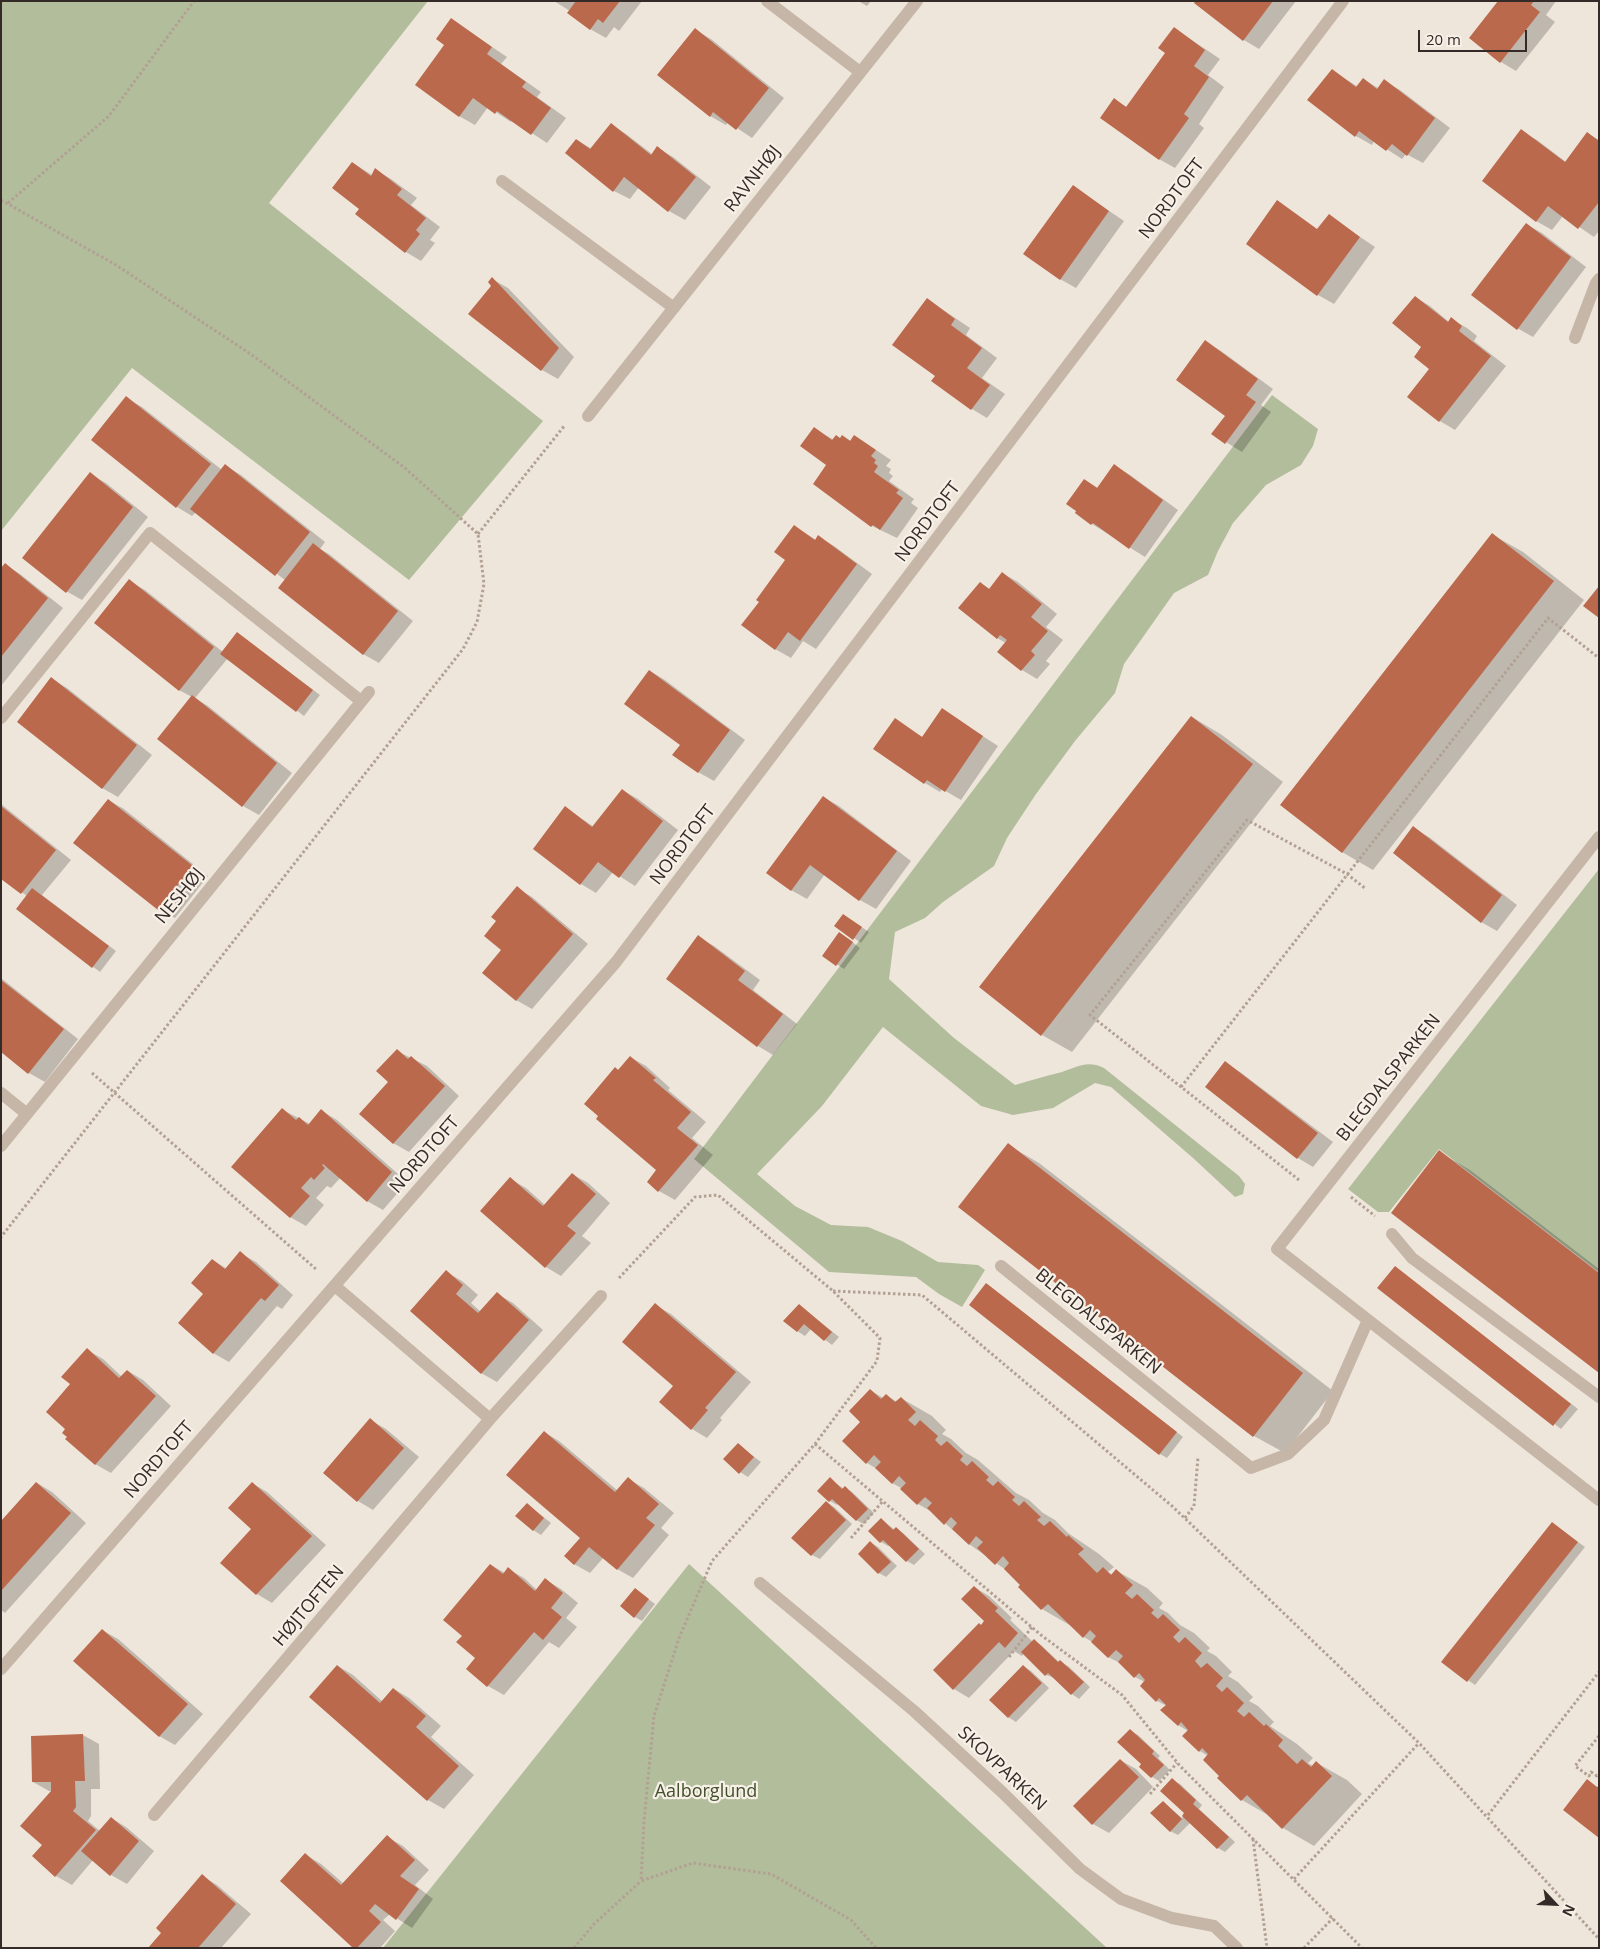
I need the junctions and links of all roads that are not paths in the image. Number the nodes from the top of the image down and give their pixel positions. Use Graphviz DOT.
graph roads {
  1 [pos="767,1"];
  2 [pos="916,1"];
  3 [pos="1343,1"];
  4 [pos="860,72"];
  5 [pos="502,181"];
  6 [pos="1599,279"];
  7 [pos="674,308"];
  8 [pos="1575,338"];
  9 [pos="588,416"];
  10 [pos="1,718"];
  11 [pos="1599,837"];
  12 [pos="1,1093"];
  13 [pos="27,1114"];
  14 [pos="1,1146"];
  15 [pos="1392,1234"];
  16 [pos="1001,1266"];
  17 [pos="335,1286"];
  18 [pos="601,1296"];
  19 [pos="1368,1320"];
  20 [pos="1599,1397"];
  21 [pos="490,1420"];
  22 [pos="1596,1494"];
  23 [pos="760,1583"];
  24 [pos="1,1668"];
  25 [pos="154,1815"];
  26 [pos="1237,1948"];
  1 -- 4 [label="street"];
  2 -- 4 [label="street, RAVNHØJ"];
  3 -- 17 [label="street, NORDTOFT"];
  4 -- 7 [label="street, RAVNHØJ"];
  5 -- 7 [label="street"];
  6 -- 8 [label="street"];
  7 -- 9 [label="street, RAVNHØJ"];
  10 -- 13 [label="street, NESHØJ"];
  11 -- 19 [label="street, BLEGDALSPARKEN"];
  12 -- 13 [label="street"];
  13 -- 14 [label="street, NESHØJ"];
  15 -- 20 [label="street"];
  16 -- 19 [label="street, BLEGDALSPARKEN"];
  17 -- 21 [label="street"];
  17 -- 24 [label="street, NORDTOFT"];
  18 -- 21 [label="street, HØJTOFTEN"];
  19 -- 22 [label="street, BLEGDALSPARKEN"];
  21 -- 25 [label="street, HØJTOFTEN"];
  23 -- 26 [label="street, SKOVPARKEN"];
}
